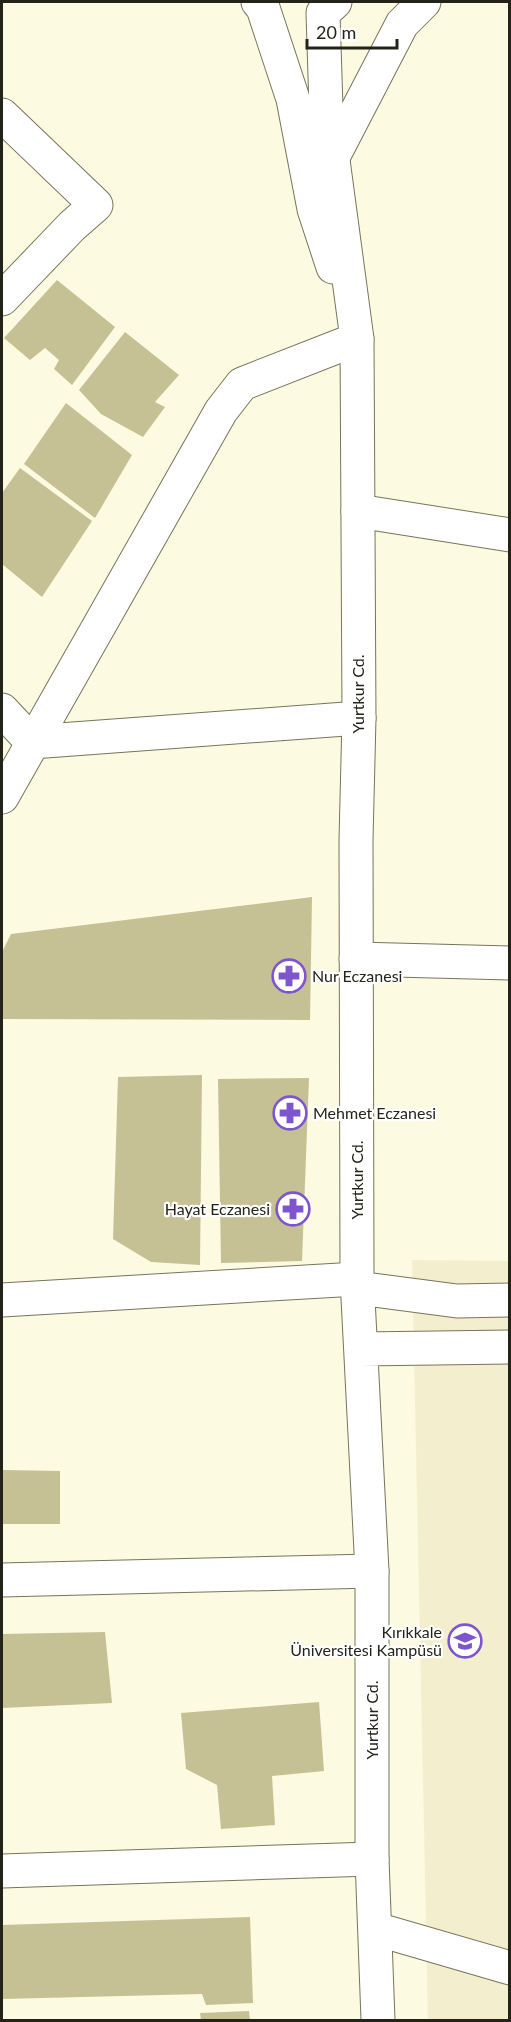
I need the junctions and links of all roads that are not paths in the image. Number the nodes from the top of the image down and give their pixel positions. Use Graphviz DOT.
graph roads {
  1 [pos="258,2"];
  2 [pos="335,2"];
  3 [pos="424,2"];
  4 [pos="2,115"];
  5 [pos="333,157"];
  6 [pos="2,299"];
  7 [pos="357,339"];
  8 [pos="358,511"];
  9 [pos="510,535"];
  10 [pos="2,710"];
  11 [pos="359,718"];
  12 [pos="32,742"];
  13 [pos="2,797"];
  14 [pos="356,958"];
  15 [pos="510,963"];
  16 [pos="357,1283"];
  17 [pos="2,1300"];
  18 [pos="510,1300"];
  19 [pos="510,1347"];
  20 [pos="361,1349"];
  21 [pos="372,1571"];
  22 [pos="2,1580"];
  23 [pos="372,1859"];
  24 [pos="2,1871"];
  25 [pos="376,1929"];
  26 [pos="510,1968"];
  27 [pos="378,2020"];
  1 -- 7 [label="main road"];
  2 -- 5 [label="main road"];
  3 -- 5 [label="main road"];
  4 -- 6 [label="main road"];
  5 -- 7 [label="main road"];
  7 -- 8 [label="main road, Yurtkur Cd."];
  7 -- 12 [label="main road"];
  8 -- 9 [label="main road"];
  8 -- 11 [label="main road, Yurtkur Cd."];
  10 -- 12 [label="main road"];
  11 -- 12 [label="main road"];
  11 -- 14 [label="main road, Yurtkur Cd."];
  12 -- 13 [label="main road"];
  14 -- 15 [label="main road"];
  14 -- 16 [label="main road, Yurtkur Cd."];
  16 -- 17 [label="main road"];
  16 -- 18 [label="main road"];
  16 -- 20 [label="main road, Yurtkur Cd."];
  19 -- 20 [label="main road"];
  20 -- 21 [label="main road, Yurtkur Cd."];
  21 -- 22 [label="main road"];
  21 -- 23 [label="main road, Yurtkur Cd."];
  23 -- 24 [label="main road"];
  23 -- 25 [label="main road, Yurtkur Cd."];
  25 -- 26 [label="main road"];
  25 -- 27 [label="main road, Yurtkur Cd."];
}
